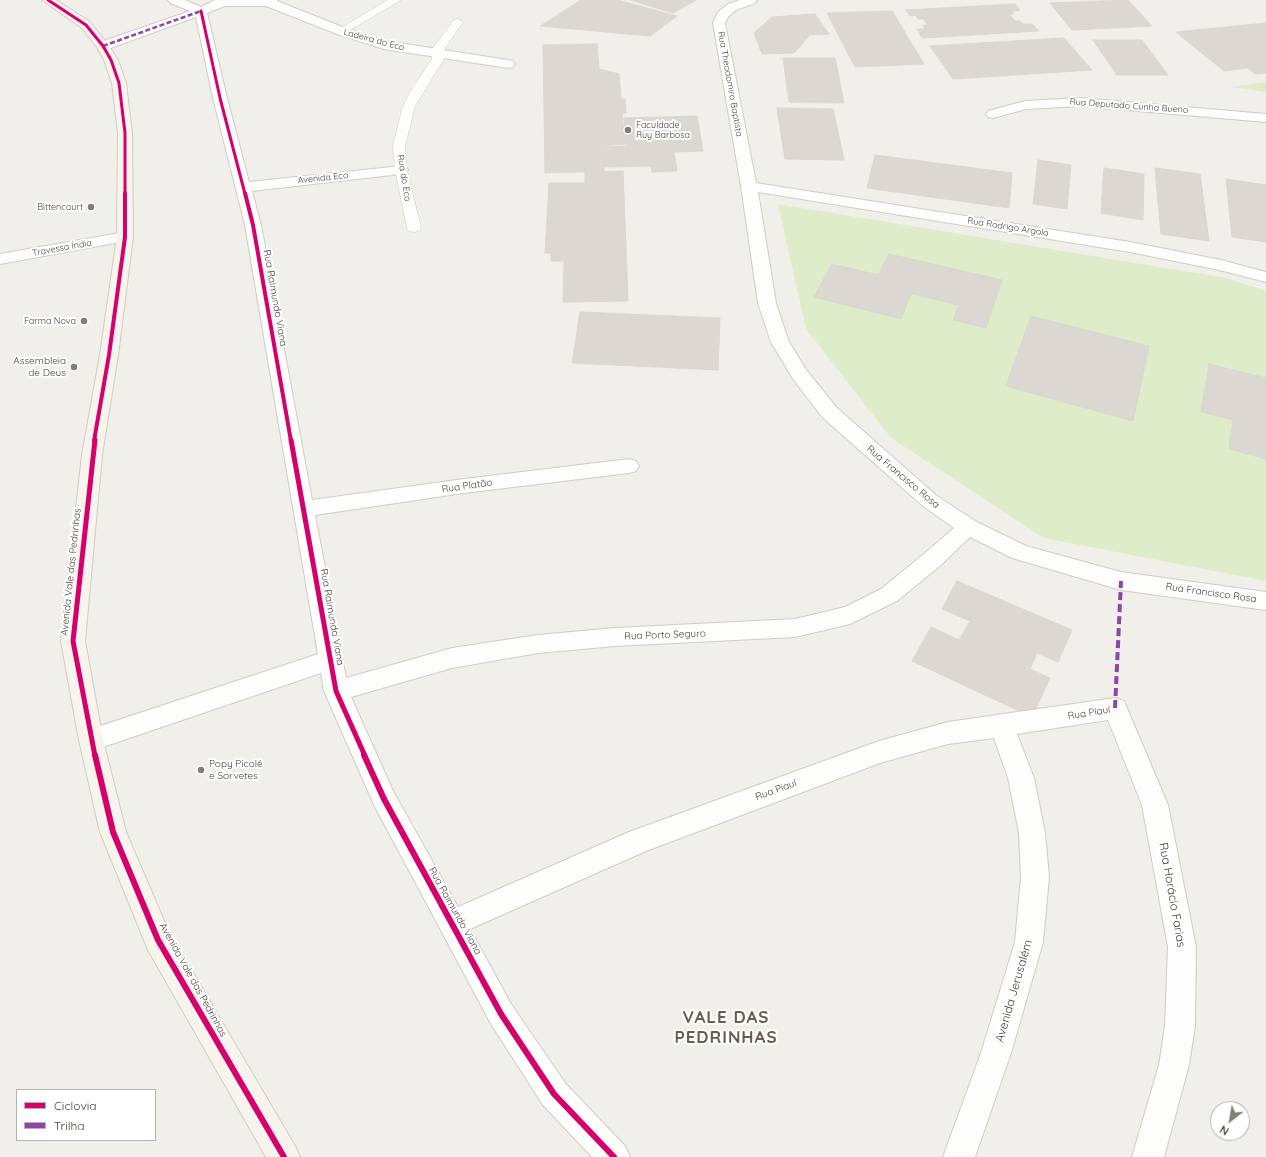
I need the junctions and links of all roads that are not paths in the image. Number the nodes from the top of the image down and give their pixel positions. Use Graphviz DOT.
graph roads {
  1 [pos="48,0"];
  2 [pos="174,0"];
  3 [pos="396,0"];
  4 [pos="751,0"];
  5 [pos="270,1"];
  6 [pos="201,11"];
  7 [pos="458,22"];
  8 [pos="341,31"];
  9 [pos="103,46"];
  10 [pos="438,54"];
  11 [pos="508,64"];
  12 [pos="994,114"];
  13 [pos="1266,118"];
  14 [pos="401,170"];
  15 [pos="749,186"];
  16 [pos="245,187"];
  17 [pos="414,228"];
  18 [pos="125,237"];
  19 [pos="0,259"];
  20 [pos="1266,277"];
  21 [pos="629,466"];
  22 [pos="305,509"];
  23 [pos="968,526"];
  24 [pos="1266,601"];
  25 [pos="330,660"];
  26 [pos="336,691"];
  27 [pos="1115,708"];
  28 [pos="1002,726"];
  29 [pos="91,740"];
  30 [pos="452,923"];
  31 [pos="284,1157"];
  32 [pos="614,1157"];
  33 [pos="959,1157"];
  34 [pos="1148,1157"];
  1 -- 9 [label="street, Avenida Vale das Pedrinhas"];
  2 -- 6 [label="street"];
  3 -- 8 [label="lane"];
  4 -- 15 [label="street, Rua Theodomiro Baptista"];
  5 -- 6 [label="street"];
  5 -- 8 [label="street, Ladeira do Eco"];
  6 -- 9 [label="street"];
  6 -- 16 [label="street, Rua Raimundo Viana"];
  7 -- 10 [label="lane, Rua do Eco"];
  8 -- 10 [label="street, Ladeira do Eco"];
  9 -- 18 [label="street, Avenida Vale das Pedrinhas"];
  10 -- 11 [label="street, Ladeira do Eco"];
  10 -- 14 [label="lane, Rua do Eco"];
  12 -- 13 [label="street, Rua Deputado Cunha Bueno"];
  14 -- 16 [label="street, Avenida Eco"];
  14 -- 17 [label="lane, Rua do Eco"];
  15 -- 20 [label="street, Rua Rodrigo Argolo"];
  15 -- 23 [label="street, Rua Francisco Rosa"];
  16 -- 22 [label="street, Rua Raimundo Viana"];
  18 -- 19 [label="street, Travessa Índia"];
  18 -- 29 [label="street, Avenida Vale das Pedrinhas"];
  21 -- 22 [label="street, Rua Platão"];
  22 -- 25 [label="street, Rua Raimundo Viana"];
  23 -- 24 [label="street, Rua Francisco Rosa"];
  23 -- 26 [label="street, Rua Porto Seguro"];
  25 -- 26 [label="street, Rua Raimundo Viana"];
  25 -- 29 [label="street"];
  26 -- 30 [label="street, Rua Raimundo Viana"];
  27 -- 28 [label="street, Rua Piauí"];
  27 -- 34 [label="street, Rua Horácio Farias"];
  28 -- 30 [label="street, Rua Piauí"];
  28 -- 33 [label="street, Avenida Jerusalém"];
  29 -- 31 [label="street, Avenida Vale das Pedrinhas"];
  30 -- 32 [label="street, Rua Raimundo Viana"];
}
